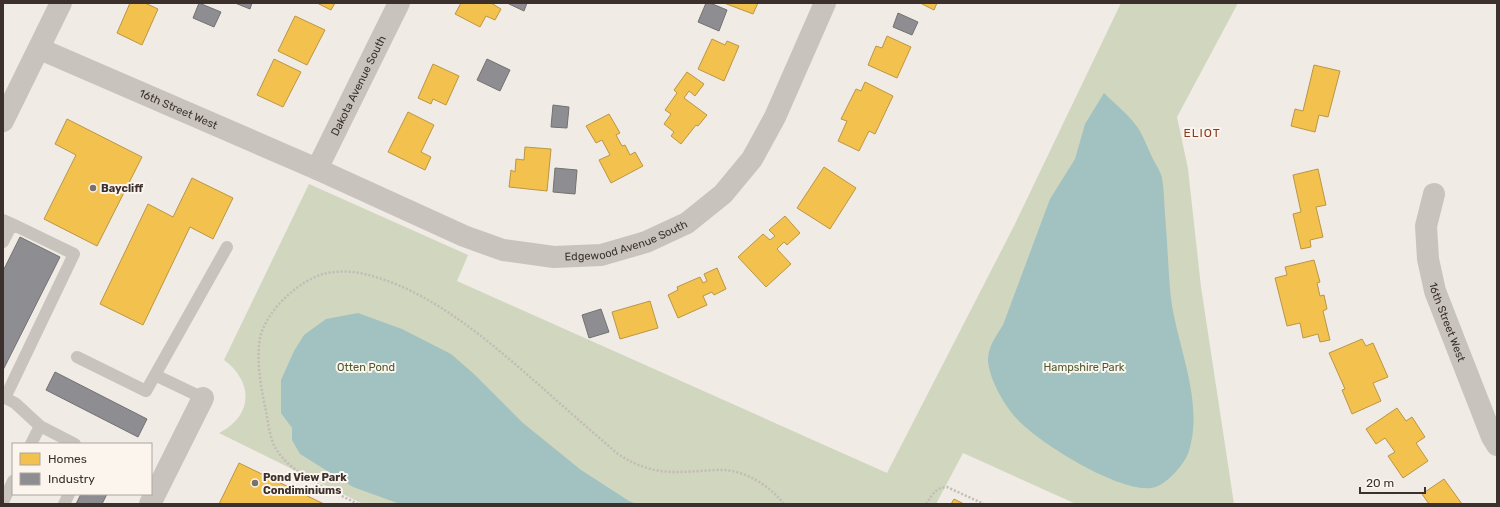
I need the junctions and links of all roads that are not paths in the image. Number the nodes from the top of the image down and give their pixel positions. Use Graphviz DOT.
graph roads {
  1 [pos="61,3"];
  2 [pos="399,3"];
  3 [pos="825,3"];
  4 [pos="40,49"];
  5 [pos="3,121"];
  6 [pos="317,169"];
  7 [pos="1434,194"];
  8 [pos="7,222"];
  9 [pos="3,242"];
  10 [pos="228,247"];
  11 [pos="77,357"];
  12 [pos="156,375"];
  13 [pos="4,398"];
  14 [pos="203,398"];
  15 [pos="40,426"];
  16 [pos="32,443"];
  17 [pos="74,443"];
  18 [pos="1497,445"];
  19 [pos="12,483"];
  20 [pos="68,495"];
  21 [pos="3,502"];
  22 [pos="64,504"];
  23 [pos="150,504"];
  1 -- 4 [label="street"];
  2 -- 6 [label="street, Dakota Avenue South"];
  3 -- 6 [label="street, Edgewood Avenue South"];
  4 -- 5 [label="street"];
  4 -- 6 [label="street, 16th Street West"];
  7 -- 18 [label="street, 16th Street West"];
  8 -- 9 [label="lane"];
  8 -- 13 [label="lane"];
  10 -- 12 [label="lane"];
  11 -- 12 [label="lane"];
  12 -- 14 [label="lane"];
  13 -- 15 [label="lane"];
  14 -- 23 [label="street"];
  15 -- 16 [label="lane"];
  15 -- 17 [label="lane"];
  19 -- 21 [label="lane"];
  20 -- 22 [label="lane"];
}
